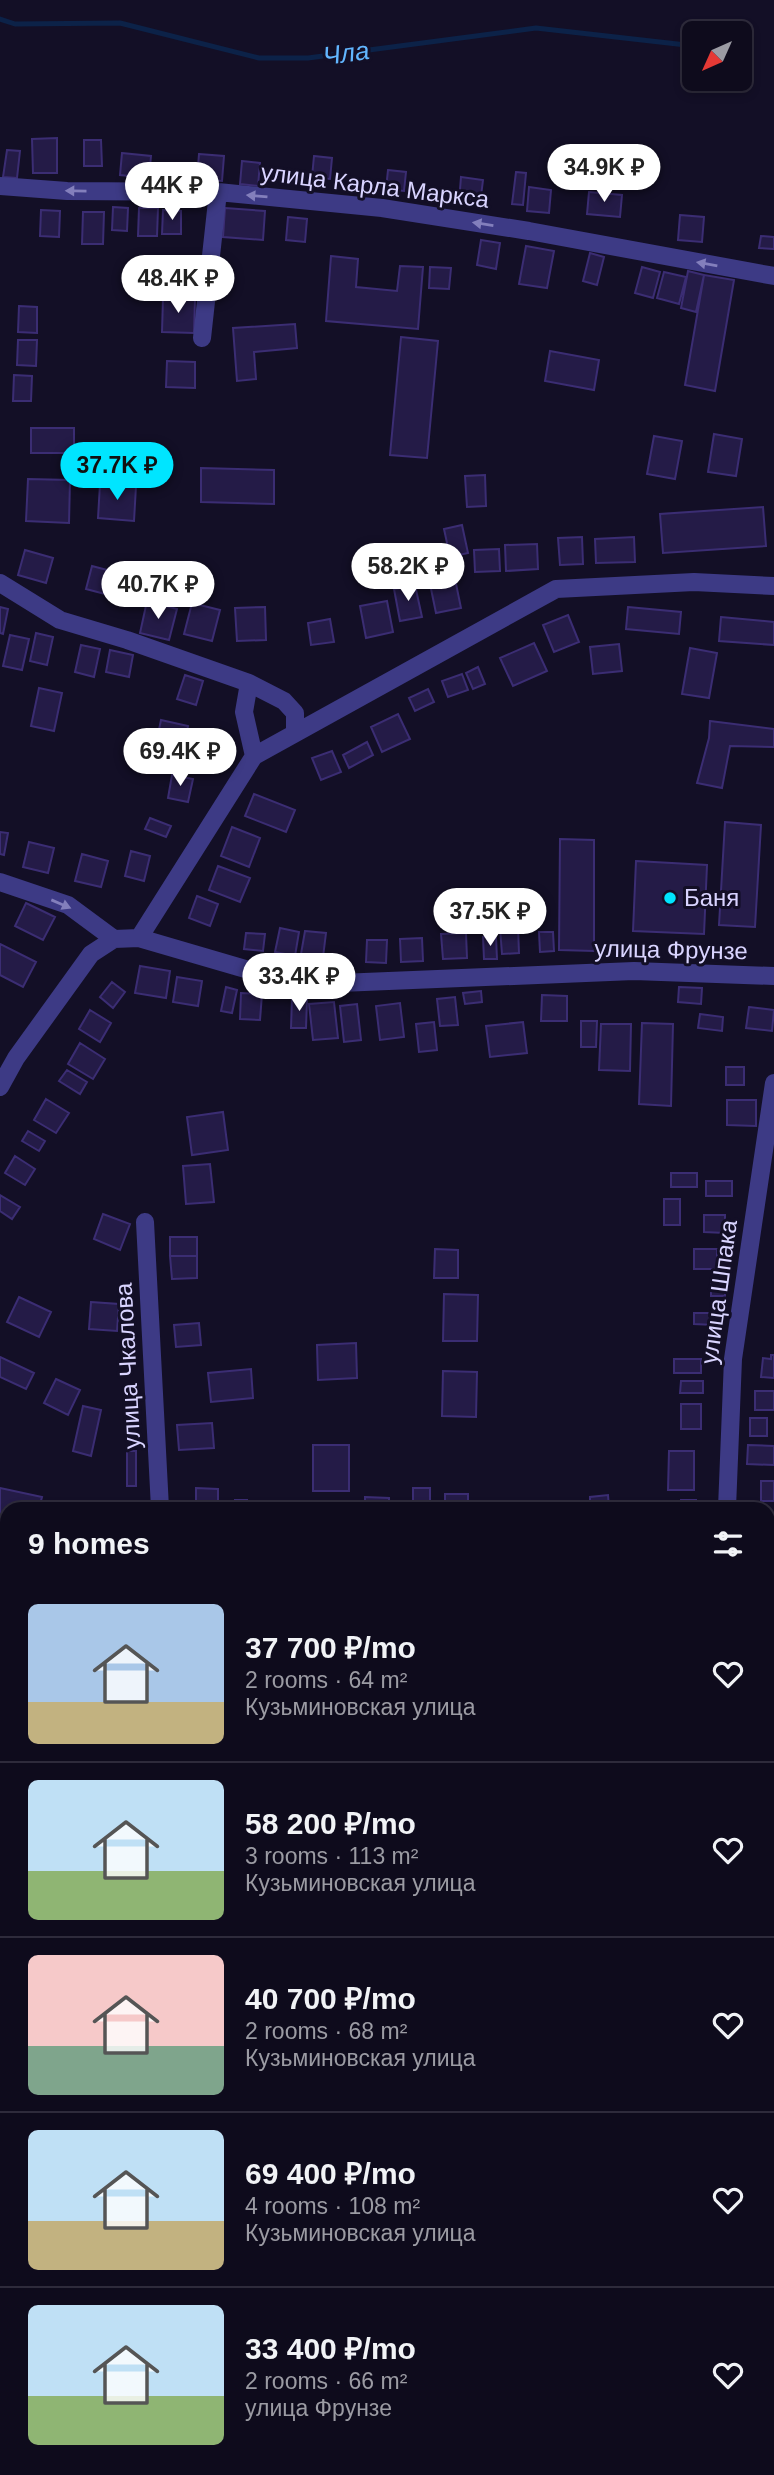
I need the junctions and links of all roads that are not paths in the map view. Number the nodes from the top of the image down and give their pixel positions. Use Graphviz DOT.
graph roads {
  1 [pos="0,186"];
  2 [pos="218,192"];
  3 [pos="774,276"];
  4 [pos="202,338"];
  5 [pos="0,583"];
  6 [pos="774,586"];
  7 [pos="249,683"];
  8 [pos="295,733"];
  9 [pos="254,756"];
  10 [pos="0,882"];
  11 [pos="139,938"];
  12 [pos="114,939"];
  13 [pos="774,976"];
  14 [pos="774,1083"];
  15 [pos="0,1087"];
  16 [pos="145,1222"];
  17 [pos="160,1502"];
  18 [pos="727,1502"];
  2 -- 1 [label="street, улица Карла Маркса, one-way"];
  3 -- 2 [label="street, улица Карла Маркса, one-way"];
  2 -- 4 [label="street"];
  5 -- 7 [label="street"];
  6 -- 8 [label="street"];
  7 -- 8 [label="street"];
  7 -- 9 [label="street"];
  8 -- 9 [label="street"];
  9 -- 11 [label="street"];
  10 -- 12 [label="street, one-way"];
  11 -- 12 [label="street, улица Фрунзе"];
  11 -- 13 [label="street, улица Фрунзе"];
  12 -- 15 [label="street"];
  14 -- 18 [label="street, улица Шпака"];
  16 -- 17 [label="street, улица Чкалова"];
}
